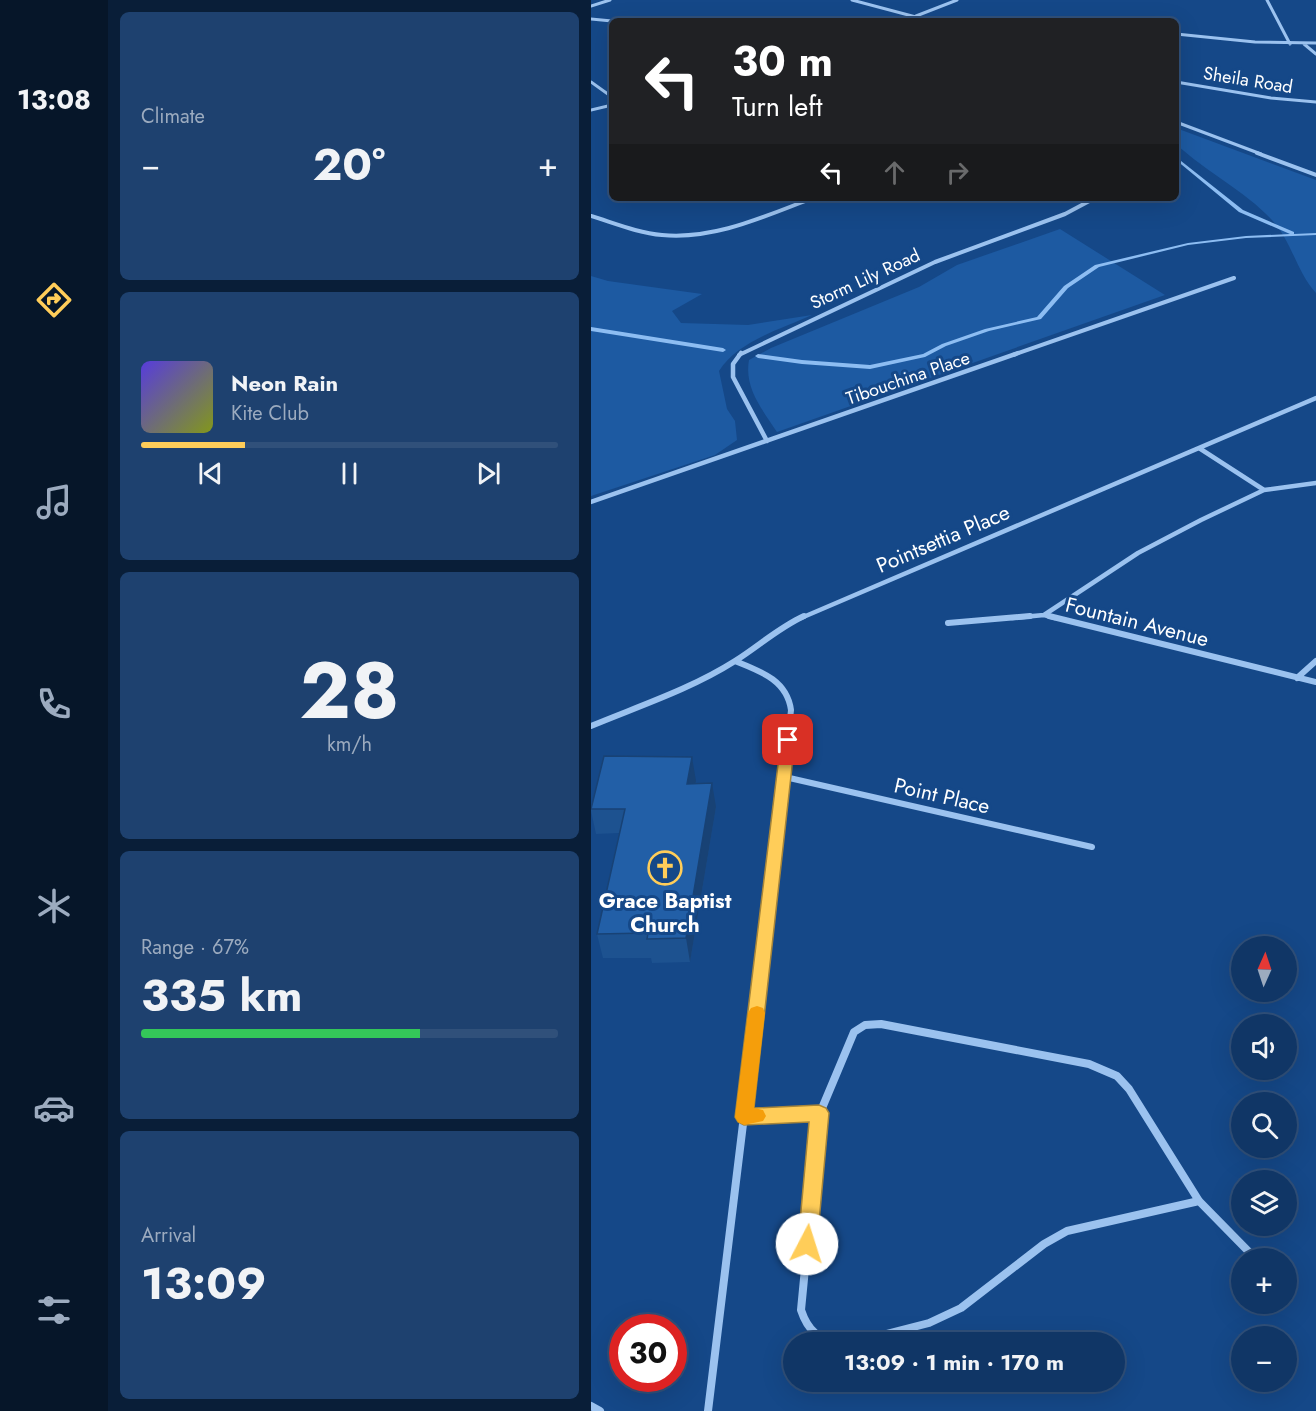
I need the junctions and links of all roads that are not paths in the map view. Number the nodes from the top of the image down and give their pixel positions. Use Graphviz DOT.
graph roads {
  1 [pos="610,0"];
  2 [pos="852,0"];
  3 [pos="957,0"];
  4 [pos="1267,0"];
  5 [pos="591,6"];
  6 [pos="915,16"];
  7 [pos="921,18"];
  8 [pos="591,19"];
  9 [pos="609,21"];
  10 [pos="1179,34"];
  11 [pos="1316,43"];
  12 [pos="1290,44"];
  13 [pos="1304,44"];
  14 [pos="1316,54"];
  15 [pos="591,82"];
  16 [pos="1179,83"];
  17 [pos="609,95"];
  18 [pos="1316,102"];
  19 [pos="609,106"];
  20 [pos="591,110"];
  21 [pos="1179,123"];
  22 [pos="1316,175"];
  23 [pos="804,201"];
  24 [pos="1089,201"];
  25 [pos="591,216"];
  26 [pos="1234,278"];
  27 [pos="1316,398"];
  28 [pos="767,441"];
  29 [pos="1199,447"];
  30 [pos="1316,483"];
  31 [pos="1264,490"];
  32 [pos="591,502"];
  33 [pos="1044,615"];
  34 [pos="948,623"];
  35 [pos="735,661"];
  36 [pos="1316,662"];
  37 [pos="1297,678"];
  38 [pos="1316,682"];
  39 [pos="591,726"];
  40 [pos="785,777"];
  41 [pos="1092,847"];
  42 [pos="819,1113"];
  43 [pos="744,1117"];
  44 [pos="1199,1201"];
  45 [pos="1245,1248"];
  46 [pos="811,1332"];
  47 [pos="894,1332"];
  48 [pos="591,1406"];
  49 [pos="600,1411"];
  50 [pos="708,1411"];
  1 -- 5 [label="street"];
  2 -- 6 [label="street"];
  3 -- 6 [label="street"];
  4 -- 12 [label="street"];
  6 -- 7 [label="street"];
  8 -- 9 [label="street"];
  10 -- 12 [label="street"];
  11 -- 13 [label="street"];
  12 -- 13 [label="street"];
  13 -- 14 [label="street"];
  15 -- 17 [label="street"];
  16 -- 18 [label="street, Sheila Road"];
  19 -- 20 [label="street"];
  21 -- 22 [label="street"];
  23 -- 25 [label="street"];
  24 -- 28 [label="street, Storm Lily Road"];
  26 -- 28 [label="street, Tibouchina Place"];
  27 -- 29 [label="street, Pointsettia Place"];
  28 -- 32 [label="street, Tibouchina Place"];
  29 -- 31 [label="street"];
  29 -- 35 [label="street, Pointsettia Place"];
  30 -- 31 [label="street"];
  31 -- 33 [label="street"];
  33 -- 34 [label="street, Fountain Avenue"];
  33 -- 37 [label="street, Fountain Avenue"];
  35 -- 39 [label="street, Pointsettia Place"];
  35 -- 40 [label="street"];
  36 -- 37 [label="street"];
  37 -- 38 [label="street, Fountain Avenue"];
  40 -- 41 [label="street, Point Place"];
  40 -- 43 [label="street"];
  42 -- 43 [label="street"];
  42 -- 44 [label="street"];
  42 -- 46 [label="street"];
  43 -- 50 [label="street"];
  44 -- 45 [label="street"];
  44 -- 47 [label="street"];
  48 -- 49 [label="street"];
}
